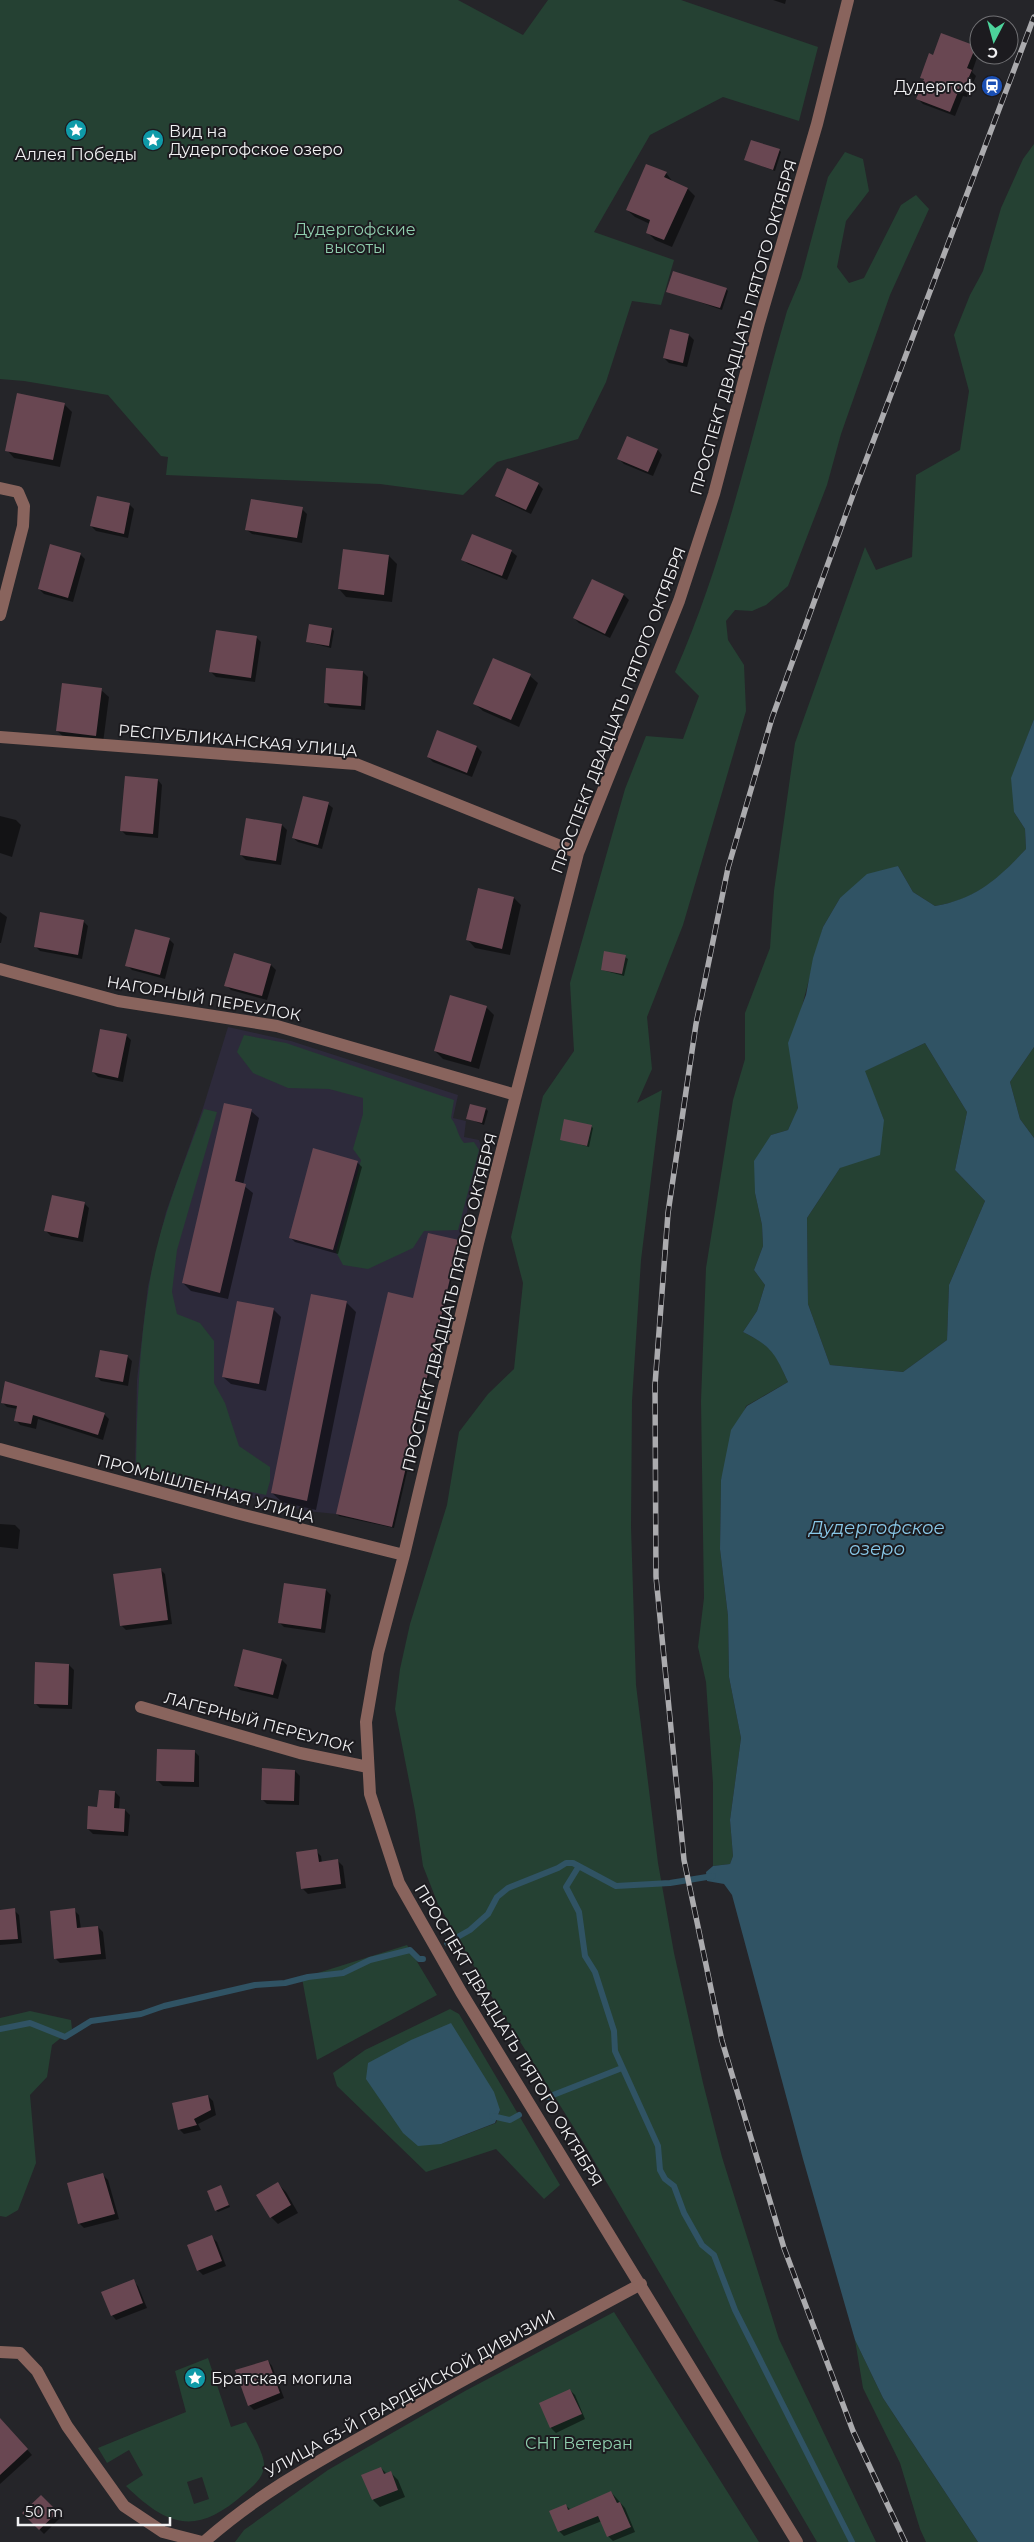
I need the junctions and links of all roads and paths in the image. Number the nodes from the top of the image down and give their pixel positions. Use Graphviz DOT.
graph roads {
  1 [pos="848,0"];
  2 [pos="0,488"];
  3 [pos="0,614"];
  4 [pos="0,737"];
  5 [pos="578,853"];
  6 [pos="0,969"];
  7 [pos="516,1095"];
  8 [pos="0,1449"];
  9 [pos="404,1555"];
  10 [pos="141,1707"];
  11 [pos="368,1767"];
  12 [pos="641,2284"];
  13 [pos="0,2352"];
  14 [pos="203,2542"];
  15 [pos="797,2542"];
  1 -- 5 [label="street, ПРОСПЕКТ ДВАДЦАТЬ ПЯТОГО ОКТЯБРЯ"];
  2 -- 3 [label="street"];
  4 -- 5 [label="street, РЕСПУБЛИКАНСКАЯ УЛИЦА"];
  5 -- 7 [label="street, ПРОСПЕКТ ДВАДЦАТЬ ПЯТОГО ОКТЯБРЯ"];
  6 -- 7 [label="street, НАГОРНЫЙ ПЕРЕУЛОК"];
  7 -- 9 [label="street, ПРОСПЕКТ ДВАДЦАТЬ ПЯТОГО ОКТЯБРЯ"];
  8 -- 9 [label="street, ПРОМЫШЛЕННАЯ УЛИЦА"];
  9 -- 11 [label="street, ПРОСПЕКТ ДВАДЦАТЬ ПЯТОГО ОКТЯБРЯ"];
  10 -- 11 [label="street, ЛАГЕРНЫЙ ПЕРЕУЛОК"];
  11 -- 12 [label="street, ПРОСПЕКТ ДВАДЦАТЬ ПЯТОГО ОКТЯБРЯ"];
  12 -- 14 [label="street, УЛИЦА 63-Й ГВАРДЕЙСКОЙ ДИВИЗИИ"];
  12 -- 15 [label="street, ПРОСПЕКТ ДВАДЦАТЬ ПЯТОГО ОКТЯБРЯ"];
  13 -- 14 [label="street"];
}
